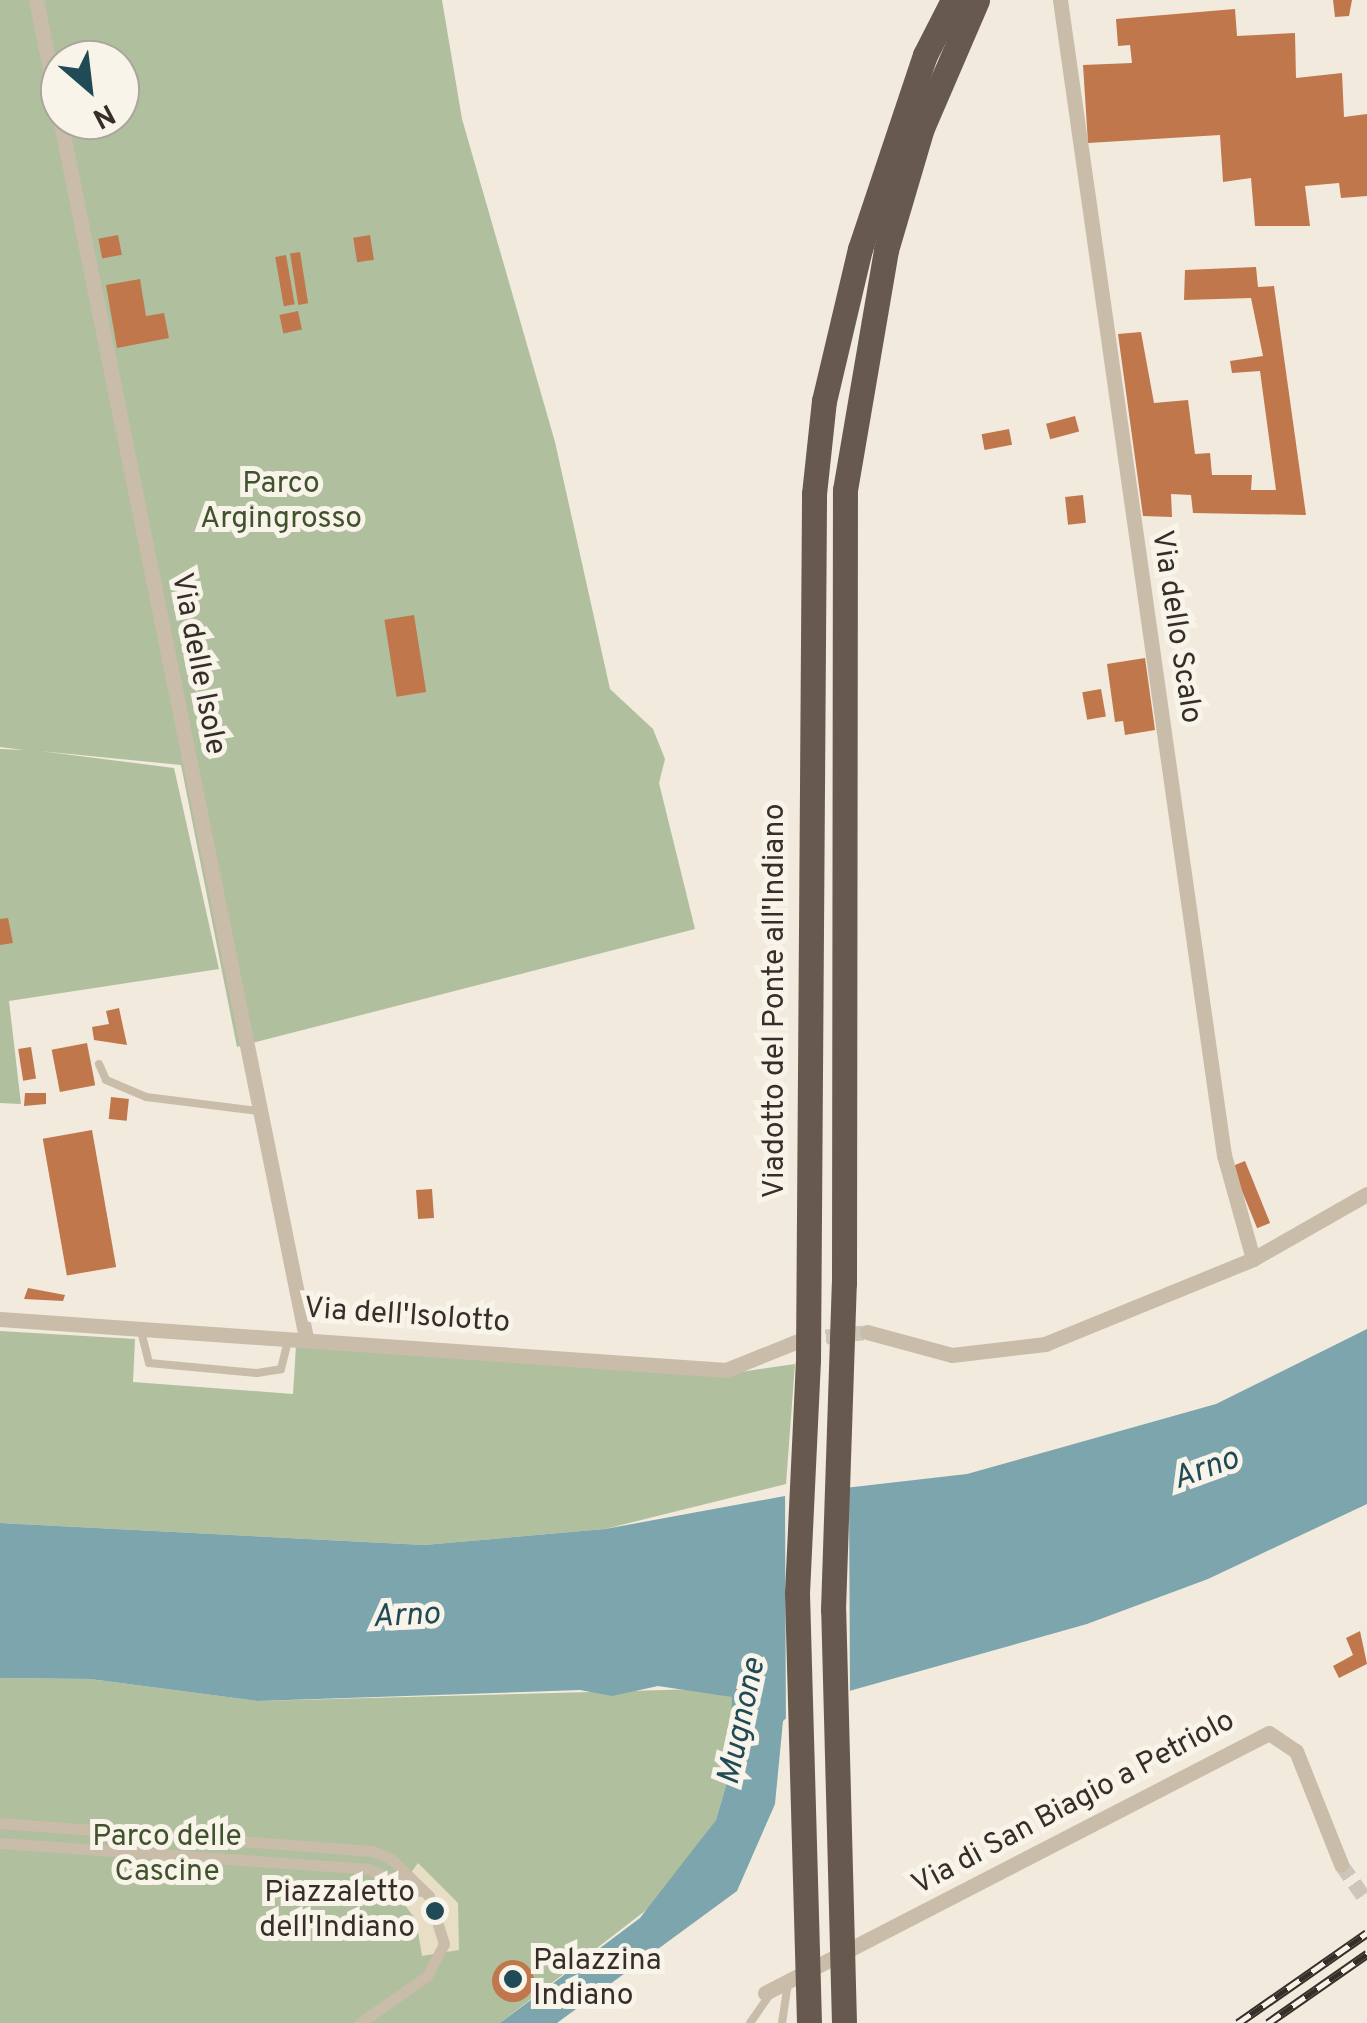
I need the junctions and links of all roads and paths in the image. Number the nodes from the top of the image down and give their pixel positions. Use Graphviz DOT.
graph roads {
  1 [pos="36,0"];
  2 [pos="953,0"];
  3 [pos="977,0"];
  4 [pos="1060,0"];
  5 [pos="98,1064"];
  6 [pos="259,1111"];
  7 [pos="1367,1194"];
  8 [pos="1252,1259"];
  9 [pos="0,1320"];
  10 [pos="140,1328"];
  11 [pos="866,1332"];
  12 [pos="298,1337"];
  13 [pos="803,1339"];
  14 [pos="0,1823"];
  15 [pos="0,1843"];
  16 [pos="1341,1864"];
  17 [pos="405,1876"];
  18 [pos="776,1988"];
  19 [pos="360,2023"];
  20 [pos="750,2023"];
  21 [pos="782,2023"];
  22 [pos="809,2023"];
  23 [pos="844,2023"];
  1 -- 6 [label="street, Via delle Isole"];
  2 -- 22 [label="highway, Viadotto del Ponte all'Indiano"];
  3 -- 23 [label="highway"];
  4 -- 8 [label="street, Via dello Scalo"];
  5 -- 6 [label="lane"];
  6 -- 12 [label="street, Via delle Isole"];
  7 -- 8 [label="street"];
  8 -- 11 [label="street"];
  9 -- 10 [label="street, Via dell'Isolotto"];
  10 -- 12 [label="street, Via dell'Isolotto"];
  10 -- 12 [label="lane"];
  12 -- 13 [label="street, Via dell'Isolotto"];
  14 -- 17 [label="street"];
  15 -- 17 [label="street"];
  16 -- 18 [label="street, Via di San Biagio a Petriolo"];
  17 -- 19 [label="street"];
  18 -- 20 [label="lane"];
  18 -- 21 [label="lane"];
}
